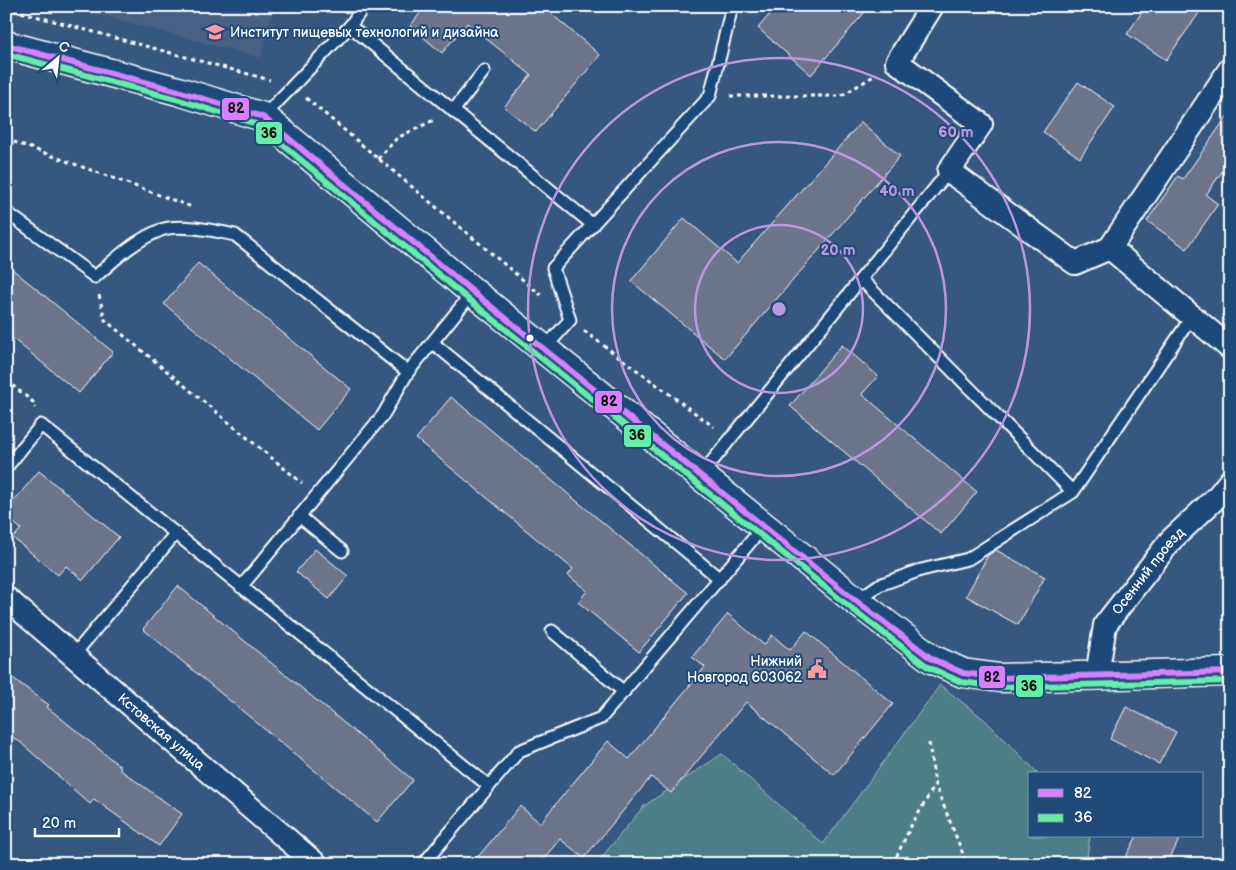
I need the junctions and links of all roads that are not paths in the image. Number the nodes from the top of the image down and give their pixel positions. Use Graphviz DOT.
graph roads {
  1 [pos="364,6"];
  2 [pos="932,6"];
  3 [pos="731,11"];
  4 [pos="350,26"];
  5 [pos="6,45"];
  6 [pos="1230,69"];
  7 [pos="484,71"];
  8 [pos="453,111"];
  9 [pos="263,117"];
  10 [pos="949,171"];
  11 [pos="6,212"];
  12 [pos="593,225"];
  13 [pos="1110,248"];
  14 [pos="862,280"];
  15 [pos="473,292"];
  16 [pos="1191,318"];
  17 [pos="433,343"];
  18 [pos="1230,348"];
  19 [pos="544,349"];
  20 [pos="408,372"];
  21 [pos="6,468"];
  22 [pos="701,475"];
  23 [pos="1230,481"];
  24 [pos="1073,492"];
  25 [pos="300,516"];
  26 [pos="764,526"];
  27 [pos="176,533"];
  28 [pos="342,551"];
  29 [pos="720,579"];
  30 [pos="241,586"];
  31 [pos="6,598"];
  32 [pos="856,601"];
  33 [pos="552,630"];
  34 [pos="73,656"];
  35 [pos="1230,672"];
  36 [pos="1096,676"];
  37 [pos="624,692"];
  38 [pos="488,786"];
  39 [pos="316,864"];
  40 [pos="424,864"];
  1 -- 4 [label="lane"];
  2 -- 10 [label="street"];
  3 -- 12 [label="lane"];
  4 -- 8 [label="lane"];
  4 -- 9 [label="lane"];
  5 -- 9 [label="main road"];
  6 -- 13 [label="street"];
  7 -- 8 [label="lane"];
  8 -- 12 [label="lane"];
  9 -- 15 [label="main road"];
  10 -- 13 [label="street"];
  10 -- 14 [label="lane"];
  11 -- 20 [label="lane"];
  12 -- 19 [label="lane"];
  13 -- 16 [label="street"];
  14 -- 22 [label="lane"];
  14 -- 24 [label="lane"];
  15 -- 17 [label="lane"];
  15 -- 19 [label="main road"];
  16 -- 18 [label="street"];
  16 -- 24 [label="lane"];
  17 -- 20 [label="lane"];
  17 -- 29 [label="lane"];
  19 -- 22 [label="main road"];
  20 -- 25 [label="lane"];
  21 -- 27 [label="lane"];
  22 -- 26 [label="main road"];
  23 -- 36 [label="street, Осенний проезд"];
  24 -- 32 [label="lane"];
  25 -- 28 [label="lane"];
  25 -- 30 [label="lane"];
  26 -- 29 [label="lane"];
  26 -- 32 [label="main road"];
  27 -- 30 [label="lane"];
  27 -- 34 [label="lane"];
  29 -- 37 [label="lane"];
  30 -- 38 [label="lane"];
  31 -- 34 [label="street, Кстовская улица"];
  32 -- 36 [label="main road"];
  33 -- 37 [label="lane"];
  34 -- 39 [label="street, Кстовская улица"];
  35 -- 36 [label="main road"];
  37 -- 38 [label="lane"];
  38 -- 40 [label="lane"];
}
